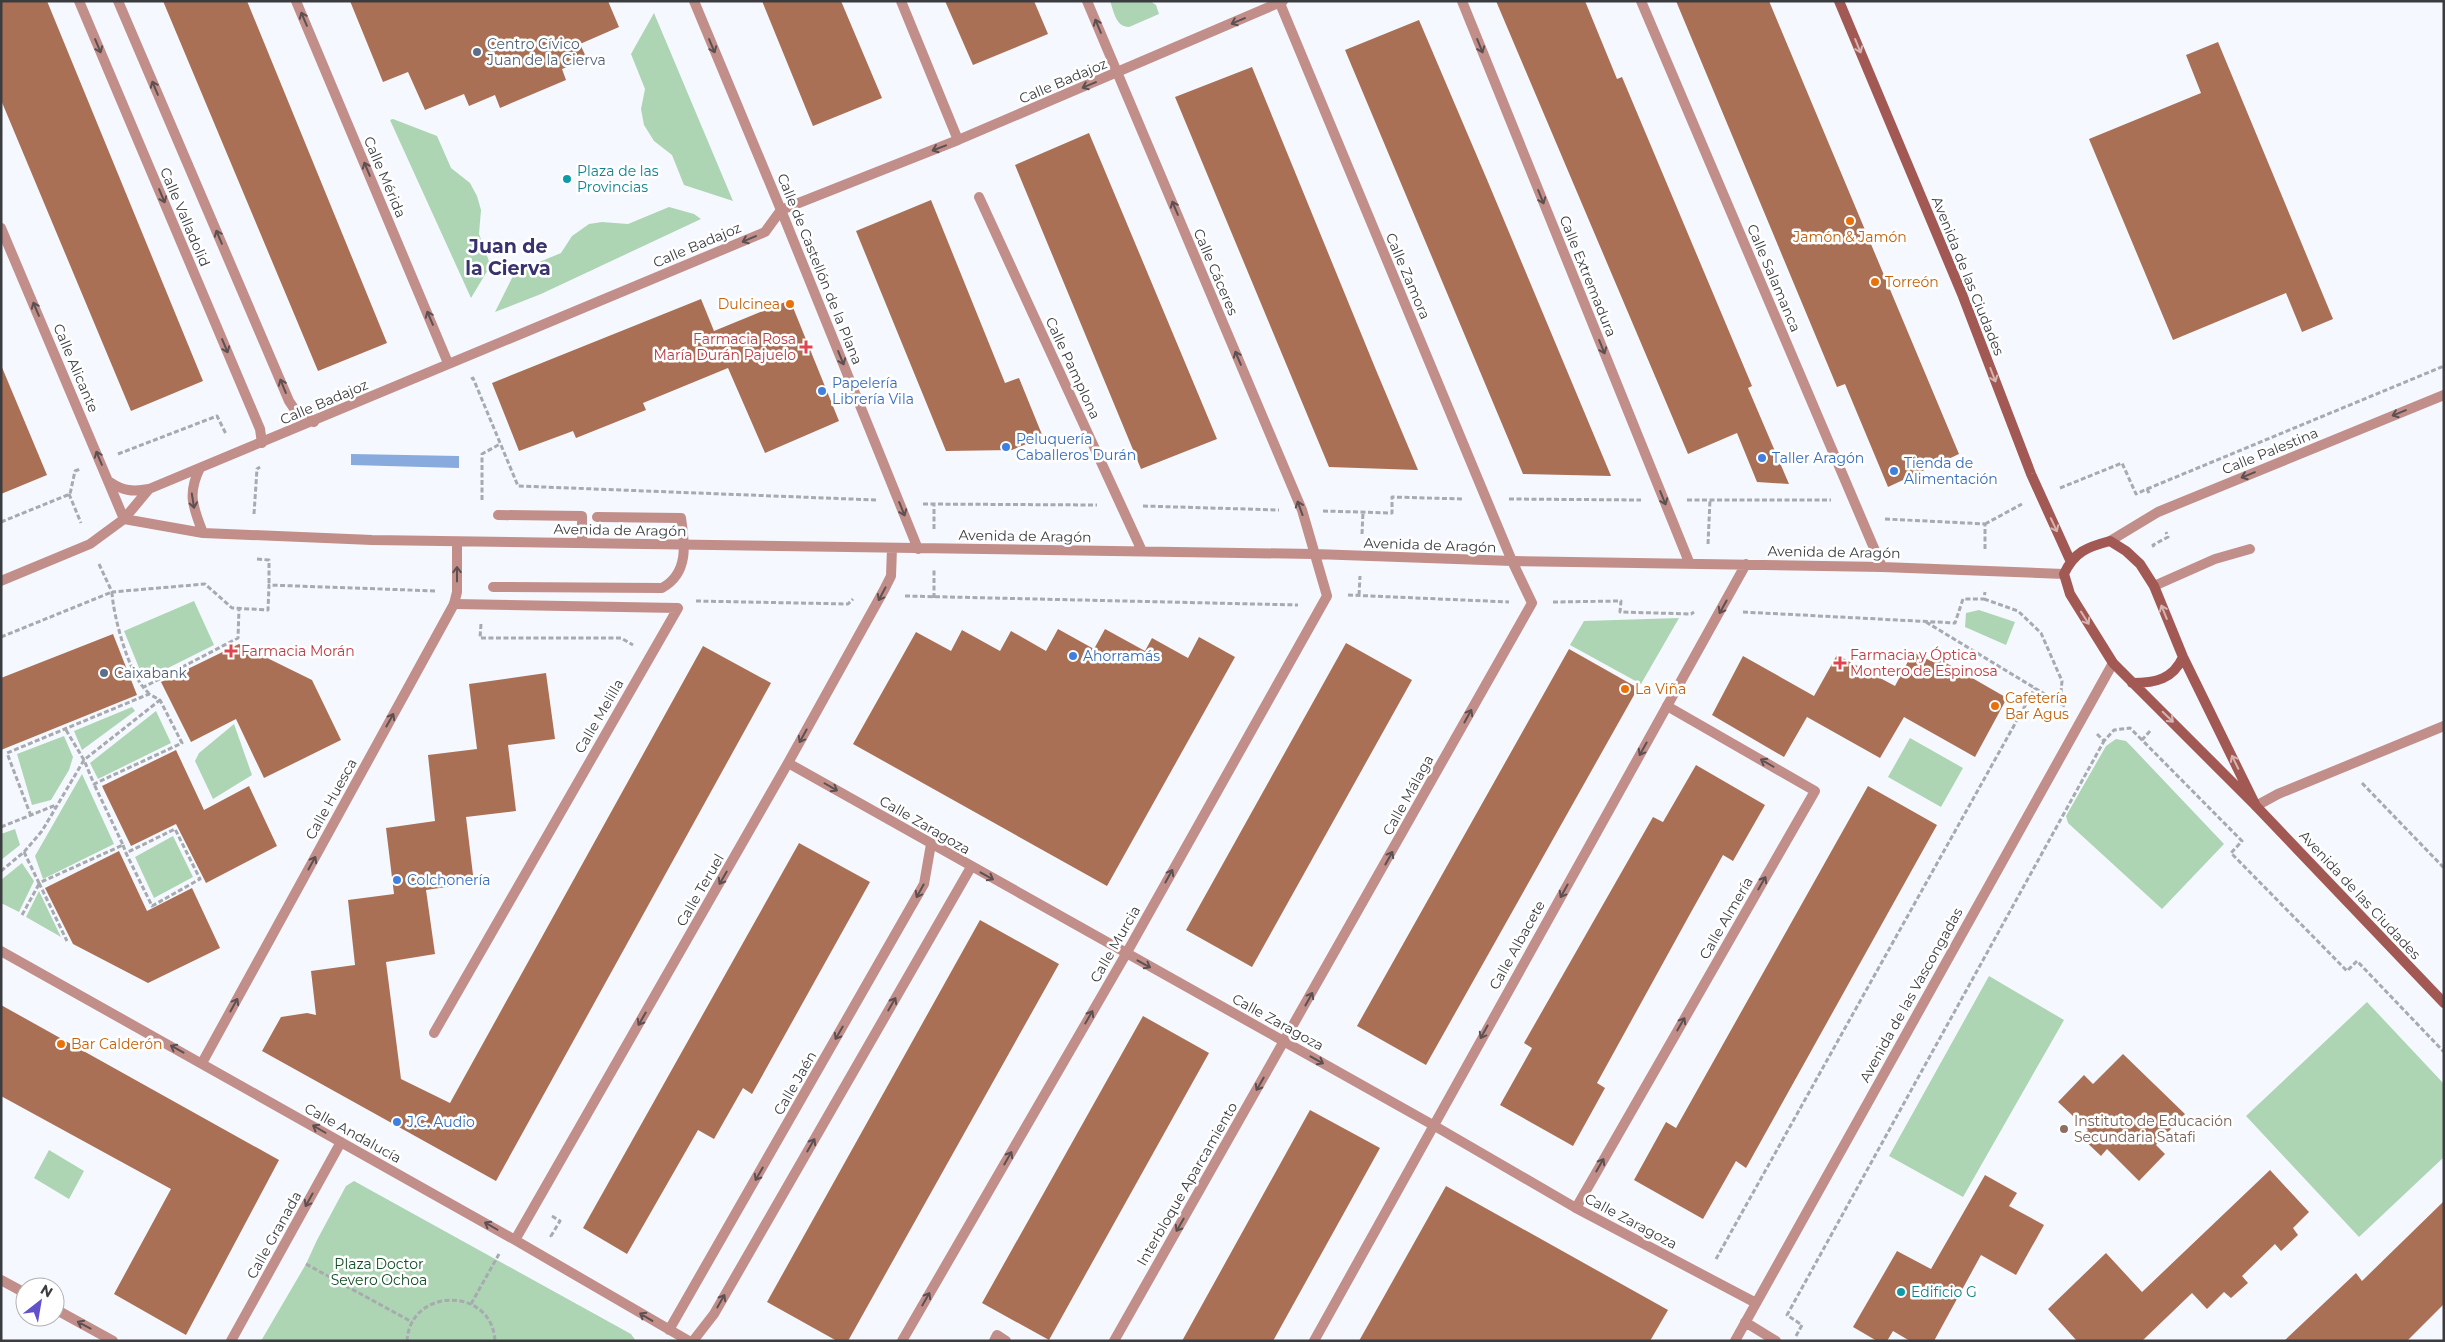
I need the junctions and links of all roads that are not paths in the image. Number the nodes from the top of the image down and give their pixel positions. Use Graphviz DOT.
graph roads {
  1 [pos="80,1"];
  2 [pos="118,1"];
  3 [pos="296,1"];
  4 [pos="694,1"];
  5 [pos="900,1"];
  6 [pos="1087,1"];
  7 [pos="1462,1"];
  8 [pos="1641,1"];
  9 [pos="1840,1"];
  10 [pos="1280,2"];
  11 [pos="1117,73"];
  12 [pos="958,140"];
  13 [pos="979,197"];
  14 [pos="781,210"];
  15 [pos="1,228"];
  16 [pos="448,363"];
  17 [pos="2444,395"];
  18 [pos="314,422"];
  19 [pos="262,444"];
  20 [pos="200,468"];
  21 [pos="110,482"];
  22 [pos="149,490"];
  23 [pos="498,515"];
  24 [pos="597,517"];
  25 [pos="124,519"];
  26 [pos="203,533"];
  27 [pos="2110,540"];
  28 [pos="457,542"];
  29 [pos="582,543"];
  30 [pos="685,544"];
  31 [pos="892,548"];
  32 [pos="918,549"];
  33 [pos="2250,549"];
  34 [pos="1142,551"];
  35 [pos="1314,554"];
  36 [pos="2070,560"];
  37 [pos="1512,561"];
  38 [pos="1689,562"];
  39 [pos="1746,564"];
  40 [pos="1882,567"];
  41 [pos="2064,574"];
  42 [pos="1,581"];
  43 [pos="493,586"];
  44 [pos="2154,586"];
  45 [pos="454,604"];
  46 [pos="2183,657"];
  47 [pos="2113,663"];
  48 [pos="2132,683"];
  49 [pos="1667,706"];
  50 [pos="2444,726"];
  51 [pos="788,763"];
  52 [pos="2256,806"];
  53 [pos="931,844"];
  54 [pos="970,867"];
  55 [pos="1,951"];
  56 [pos="1126,954"];
  57 [pos="2444,1003"];
  58 [pos="434,1033"];
  59 [pos="1285,1042"];
  60 [pos="202,1063"];
  61 [pos="1433,1125"];
  62 [pos="341,1142"];
  63 [pos="1576,1208"];
  64 [pos="516,1240"];
  65 [pos="1,1280"];
  66 [pos="15,1288"];
  67 [pos="1756,1303"];
  68 [pos="65,1315"];
  69 [pos="1745,1322"];
  70 [pos="674,1335"];
  71 [pos="113,1341"];
  72 [pos="231,1341"];
  73 [pos="689,1341"];
  74 [pos="694,1341"];
  75 [pos="902,1341"];
  76 [pos="994,1341"];
  77 [pos="1006,1341"];
  78 [pos="1114,1341"];
  79 [pos="1314,1341"];
  80 [pos="1734,1341"];
  81 [pos="1776,1341"];
  1 -- 19 [label="street, Calle Valladolid, one-way"];
  18 -- 2 [label="street, Calle Valladolid, one-way"];
  16 -- 3 [label="street, Calle Mérida, one-way"];
  4 -- 14 [label="street, Calle de Castellón de la Plana, one-way"];
  5 -- 12 [label="street"];
  11 -- 6 [label="street, Calle Cáceres, one-way"];
  7 -- 38 [label="street, Calle Extremadura, one-way"];
  8 -- 40 [label="street, Calle Salamanca"];
  9 -- 36 [label="street, Avenida de las Ciudades, one-way"];
  10 -- 11 [label="street, Calle Badajoz, one-way"];
  10 -- 37 [label="street, Calle Zamora"];
  11 -- 12 [label="street, Calle Badajoz, one-way"];
  35 -- 11 [label="street, Calle Cáceres, one-way"];
  12 -- 14 [label="street, Calle Badajoz, one-way"];
  13 -- 34 [label="street, Calle Pamplona"];
  14 -- 16 [label="street, Calle Badajoz, one-way"];
  14 -- 32 [label="street, Calle de Castellón de la Plana, one-way"];
  21 -- 15 [label="street, Calle Alicante, one-way"];
  16 -- 18 [label="street, Calle Badajoz"];
  17 -- 27 [label="street, Calle Palestina, one-way"];
  18 -- 19 [label="street, Calle Badajoz"];
  19 -- 20 [label="street, Calle Badajoz"];
  20 -- 22 [label="street, Calle Badajoz"];
  20 -- 26 [label="street, one-way"];
  21 -- 22 [label="street"];
  21 -- 25 [label="street, Calle Alicante"];
  22 -- 25 [label="street, Calle Badajoz"];
  23 -- 29 [label="street"];
  24 -- 30 [label="street"];
  25 -- 26 [label="street, Avenida de Aragón"];
  25 -- 42 [label="street"];
  26 -- 28 [label="street, Avenida de Aragón"];
  27 -- 36 [label="street"];
  27 -- 44 [label="street, Avenida de las Ciudades"];
  28 -- 29 [label="street, Avenida de Aragón"];
  45 -- 28 [label="street, Calle Huesca, one-way"];
  29 -- 30 [label="street, Avenida de Aragón"];
  30 -- 31 [label="street, Avenida de Aragón"];
  30 -- 43 [label="street"];
  31 -- 32 [label="street, Avenida de Aragón"];
  31 -- 51 [label="street, Calle Teruel, one-way"];
  32 -- 34 [label="street, Avenida de Aragón"];
  33 -- 44 [label="street"];
  34 -- 35 [label="street, Avenida de Aragón"];
  35 -- 37 [label="street, Avenida de Aragón"];
  56 -- 35 [label="street, Calle Murcia, one-way"];
  36 -- 41 [label="street"];
  37 -- 38 [label="street, Avenida de Aragón"];
  59 -- 37 [label="street, Calle Málaga, one-way"];
  38 -- 39 [label="street, Avenida de Aragón"];
  39 -- 40 [label="street, Avenida de Aragón"];
  39 -- 49 [label="street, Calle Albacete, one-way"];
  40 -- 41 [label="street, Avenida de Aragón"];
  41 -- 47 [label="street, Avenida de las Ciudades, one-way"];
  46 -- 44 [label="street, Avenida de las Ciudades, one-way"];
  45 -- 58 [label="street, Calle Melilla"];
  60 -- 45 [label="street, Calle Huesca, one-way"];
  46 -- 48 [label="street"];
  52 -- 46 [label="street, Avenida de las Ciudades, one-way"];
  47 -- 48 [label="street, Avenida de las Ciudades"];
  47 -- 67 [label="street, Avenida de las Vascongadas"];
  48 -- 52 [label="street, Avenida de las Ciudades, one-way"];
  49 -- 61 [label="street, Calle Albacete, one-way"];
  63 -- 49 [label="street, Calle Almería, one-way"];
  50 -- 52 [label="street"];
  51 -- 53 [label="street, Calle Zaragoza, one-way"];
  51 -- 64 [label="street, Calle Teruel, one-way"];
  52 -- 57 [label="street, Avenida de las Ciudades"];
  53 -- 54 [label="street, Calle Zaragoza"];
  53 -- 70 [label="street, Calle Jaén, one-way"];
  54 -- 56 [label="street, Calle Zaragoza, one-way"];
  74 -- 54 [label="street, one-way"];
  60 -- 55 [label="street, Calle Andalucía, one-way"];
  56 -- 59 [label="street, Calle Zaragoza, one-way"];
  75 -- 56 [label="street, Calle Murcia, one-way"];
  59 -- 61 [label="street, Calle Zaragoza, one-way"];
  59 -- 78 [label="street, Interbloque Aparcamiento, one-way"];
  62 -- 60 [label="street, Calle Andalucía, one-way"];
  61 -- 63 [label="street, Calle Zaragoza"];
  61 -- 79 [label="street, Calle Albacete"];
  64 -- 62 [label="street, Calle Andalucía, one-way"];
  62 -- 72 [label="street, Calle Granada, one-way"];
  63 -- 67 [label="street, Calle Zaragoza"];
  70 -- 64 [label="street, Calle Andalucía, one-way"];
  65 -- 66 [label="street"];
  67 -- 69 [label="street, Avenida de las Vascongadas"];
  71 -- 68 [label="street, one-way"];
  69 -- 80 [label="street, Avenida de las Vascongadas"];
  69 -- 81 [label="street"];
  70 -- 73 [label="street, Calle Andalucía"];
  76 -- 77 [label="street"];
}
